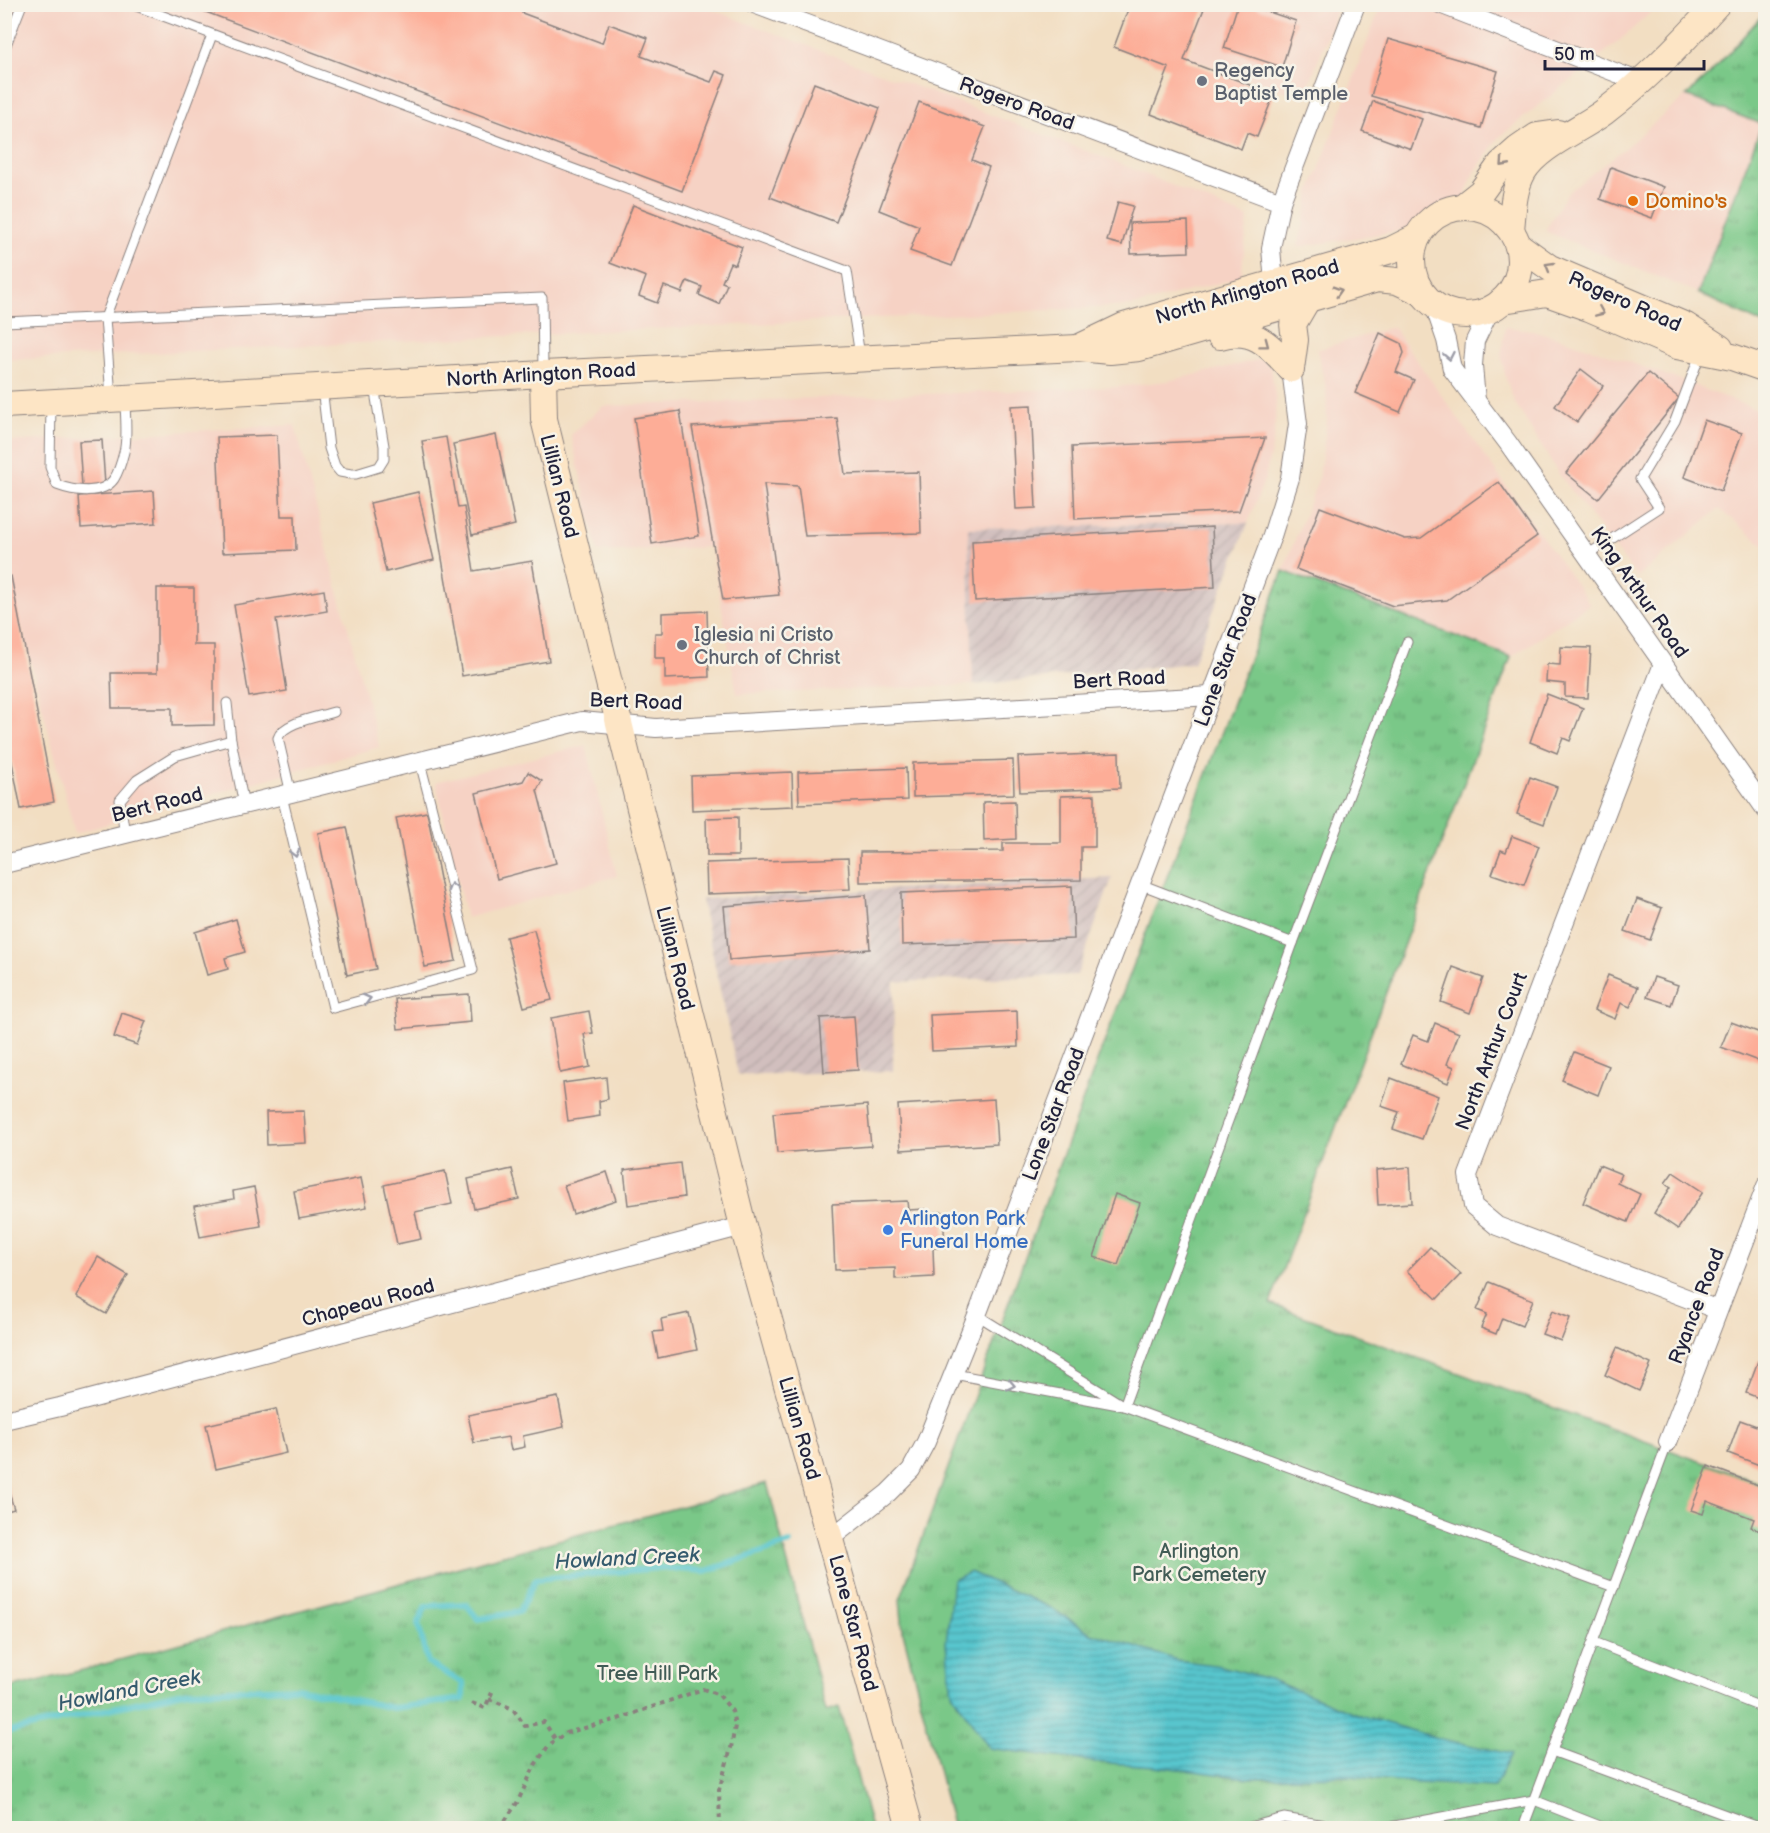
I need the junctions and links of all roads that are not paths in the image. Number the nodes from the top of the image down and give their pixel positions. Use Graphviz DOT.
graph roads {
  1 [pos="22,4"];
  2 [pos="131,4"];
  3 [pos="754,4"];
  4 [pos="1356,4"];
  5 [pos="1440,4"];
  6 [pos="1717,4"];
  7 [pos="212,35"];
  8 [pos="4,50"];
  9 [pos="1640,82"];
  10 [pos="1573,132"];
  11 [pos="1281,202"];
  12 [pos="1462,207"];
  13 [pos="1417,237"];
  14 [pos="1514,238"];
  15 [pos="1274,283"];
  16 [pos="1427,298"];
  17 [pos="1307,300"];
  18 [pos="1497,305"];
  19 [pos="105,318"];
  20 [pos="4,322"];
  21 [pos="1078,348"];
  22 [pos="1701,350"];
  23 [pos="1110,351"];
  24 [pos="1732,357"];
  25 [pos="861,359"];
  26 [pos="1291,369"];
  27 [pos="1766,369"];
  28 [pos="543,374"];
  29 [pos="374,384"];
  30 [pos="321,387"];
  31 [pos="118,398"];
  32 [pos="1476,401"];
  33 [pos="51,402"];
  34 [pos="4,405"];
  35 [pos="1587,555"];
  36 [pos="1407,642"];
  37 [pos="1663,664"];
  38 [pos="1211,696"];
  39 [pos="227,703"];
  40 [pos="334,712"];
  41 [pos="619,724"];
  42 [pos="231,740"];
  43 [pos="420,762"];
  44 [pos="286,795"];
  45 [pos="244,806"];
  46 [pos="1766,810"];
  47 [pos="125,835"];
  48 [pos="5,864"];
  49 [pos="1140,884"];
  50 [pos="1293,943"];
  51 [pos="1766,1186"];
  52 [pos="743,1226"];
  53 [pos="1718,1310"];
  54 [pos="977,1315"];
  55 [pos="954,1374"];
  56 [pos="1124,1406"];
  57 [pos="4,1420"];
  58 [pos="1668,1442"];
  59 [pos="831,1538"];
  60 [pos="1614,1587"];
  61 [pos="1594,1642"];
  62 [pos="1766,1708"];
  63 [pos="1552,1751"];
  64 [pos="1534,1800"];
  65 [pos="910,1828"];
  66 [pos="1246,1828"];
  67 [pos="1356,1828"];
  68 [pos="1384,1828"];
  69 [pos="1523,1828"];
  70 [pos="1605,1828"];
  71 [pos="1761,1828"];
  1 -- 8 [label="lane"];
  2 -- 7 [label="lane"];
  3 -- 11 [label="street, Rogero Road"];
  4 -- 11 [label="street"];
  5 -- 9 [label="street"];
  6 -- 9 [label="main road"];
  7 -- 19 [label="lane"];
  7 -- 25 [label="lane"];
  9 -- 10 [label="main road"];
  10 -- 12 [label="main road, one-way"];
  10 -- 14 [label="main road"];
  11 -- 15 [label="street"];
  12 -- 13 [label="main road"];
  12 -- 14 [label="main road"];
  13 -- 15 [label="main road, North Arlington Road"];
  13 -- 16 [label="main road"];
  14 -- 18 [label="main road"];
  24 -- 14 [label="main road, Rogero Road, one-way"];
  15 -- 21 [label="main road, North Arlington Road"];
  17 -- 16 [label="main road, North Arlington Road, one-way"];
  16 -- 18 [label="main road"];
  16 -- 32 [label="street, King Arthur Road, one-way"];
  17 -- 23 [label="main road, North Arlington Road"];
  17 -- 26 [label="main road"];
  18 -- 22 [label="main road, Rogero Road, one-way"];
  18 -- 32 [label="street"];
  19 -- 20 [label="lane"];
  19 -- 28 [label="lane"];
  19 -- 31 [label="lane"];
  21 -- 23 [label="main road, North Arlington Road"];
  21 -- 25 [label="main road, North Arlington Road"];
  22 -- 24 [label="main road, Rogero Road"];
  22 -- 35 [label="lane"];
  23 -- 26 [label="main road, one-way"];
  24 -- 27 [label="main road, Rogero Road"];
  25 -- 28 [label="main road, North Arlington Road"];
  26 -- 38 [label="street, Lone Star Road"];
  28 -- 29 [label="main road, North Arlington Road"];
  28 -- 41 [label="main road, Lillian Road"];
  29 -- 30 [label="main road, North Arlington Road"];
  29 -- 30 [label="lane"];
  30 -- 31 [label="main road, North Arlington Road"];
  31 -- 33 [label="main road, North Arlington Road"];
  31 -- 33 [label="lane"];
  32 -- 35 [label="street, King Arthur Road"];
  33 -- 34 [label="main road, North Arlington Road"];
  35 -- 37 [label="street, King Arthur Road"];
  36 -- 50 [label="lane"];
  37 -- 46 [label="street, King Arthur Road"];
  37 -- 53 [label="street, North Arthur Court"];
  38 -- 41 [label="street, Bert Road"];
  38 -- 49 [label="street, Lone Star Road"];
  39 -- 42 [label="lane"];
  40 -- 44 [label="lane"];
  41 -- 43 [label="street, Bert Road"];
  41 -- 52 [label="main road, Lillian Road"];
  42 -- 45 [label="lane"];
  42 -- 47 [label="lane"];
  43 -- 44 [label="street, Bert Road"];
  44 -- 43 [label="lane, one-way"];
  44 -- 45 [label="street, Bert Road"];
  45 -- 47 [label="street, Bert Road"];
  47 -- 48 [label="street, Bert Road"];
  49 -- 50 [label="lane"];
  49 -- 54 [label="street, Lone Star Road"];
  50 -- 56 [label="lane"];
  51 -- 53 [label="street, Ryance Road"];
  52 -- 57 [label="street, Chapeau Road"];
  52 -- 59 [label="main road, Lillian Road"];
  53 -- 58 [label="street, Ryance Road"];
  54 -- 55 [label="street, Lone Star Road"];
  54 -- 56 [label="lane"];
  55 -- 56 [label="lane, one-way"];
  55 -- 59 [label="street, Lone Star Road"];
  56 -- 60 [label="lane"];
  58 -- 60 [label="lane"];
  59 -- 65 [label="main road, Lone Star Road"];
  60 -- 61 [label="lane"];
  61 -- 62 [label="lane"];
  61 -- 63 [label="lane"];
  63 -- 64 [label="lane"];
  63 -- 71 [label="lane"];
  64 -- 68 [label="lane"];
  64 -- 69 [label="lane"];
  64 -- 70 [label="lane"];
  66 -- 67 [label="lane"];
}
